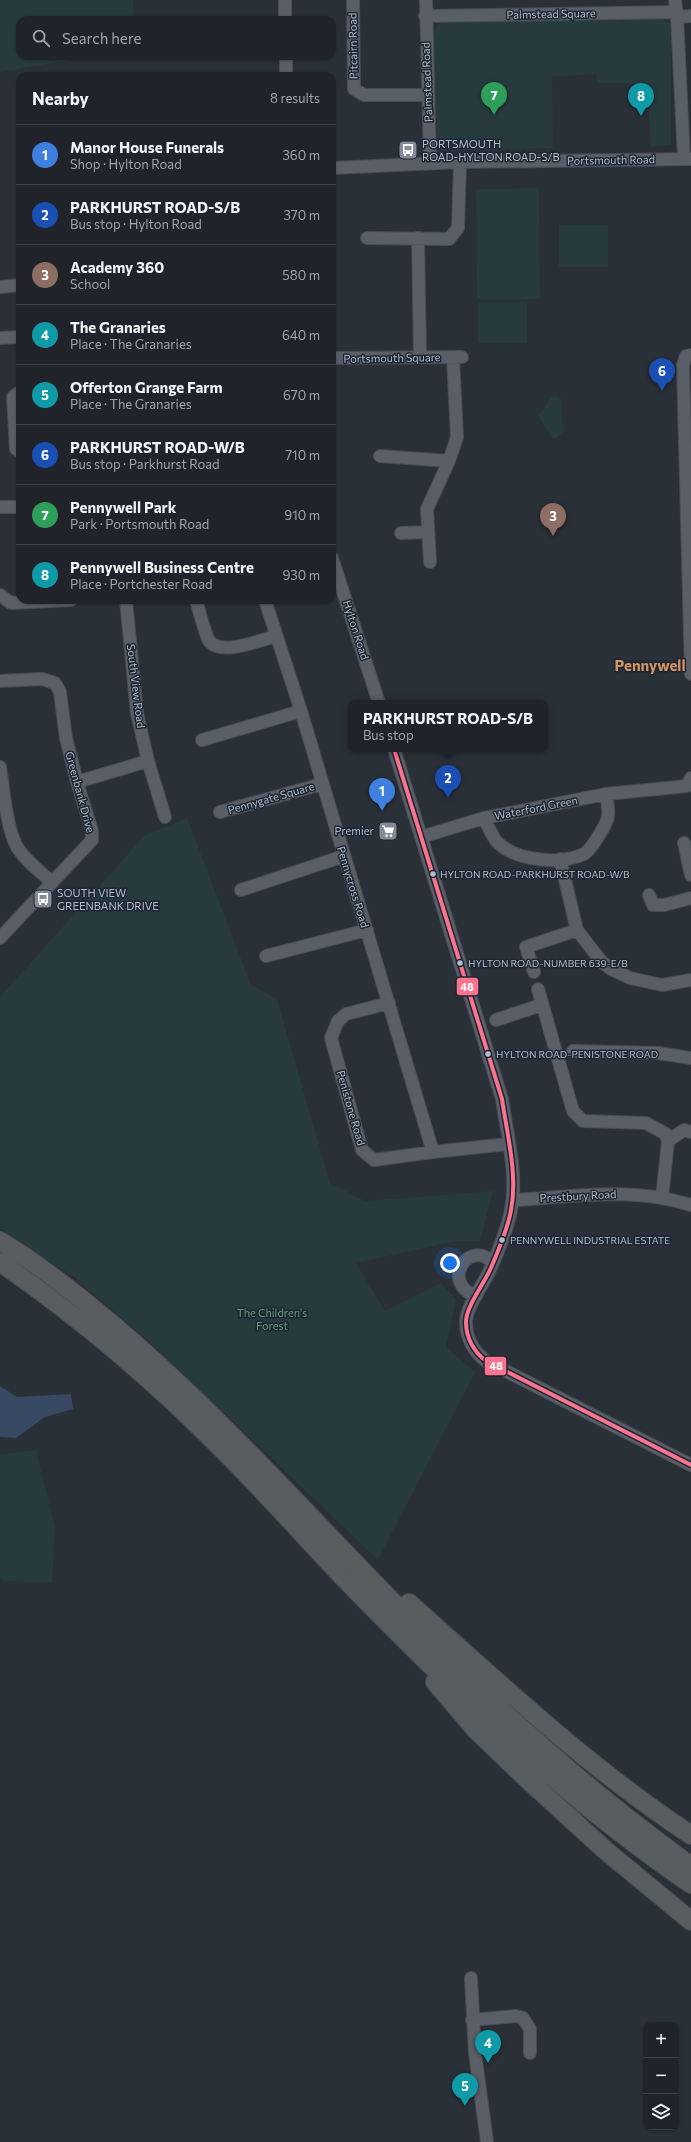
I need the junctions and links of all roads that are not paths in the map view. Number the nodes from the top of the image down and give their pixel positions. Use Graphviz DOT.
graph roads {
  1 [pos="285,0"];
  2 [pos="353,0"];
  3 [pos="426,0"];
  4 [pos="675,0"];
  5 [pos="677,15"];
  6 [pos="285,16"];
  7 [pos="425,16"];
  8 [pos="691,16"];
  9 [pos="286,60"];
  10 [pos="286,72"];
  11 [pos="686,88"];
  12 [pos="427,95"];
  13 [pos="687,159"];
  14 [pos="460,162"];
  15 [pos="430,163"];
  16 [pos="336,168"];
  17 [pos="367,238"];
  18 [pos="418,238"];
  19 [pos="16,285"];
  20 [pos="0,287"];
  21 [pos="16,336"];
  22 [pos="0,338"];
  23 [pos="689,355"];
  24 [pos="420,357"];
  25 [pos="336,358"];
  26 [pos="16,395"];
  27 [pos="688,428"];
  28 [pos="16,449"];
  29 [pos="380,456"];
  30 [pos="449,461"];
  31 [pos="0,507"];
  32 [pos="16,507"];
  33 [pos="428,532"];
  34 [pos="401,533"];
  35 [pos="689,542"];
  36 [pos="430,562"];
  37 [pos="336,570"];
  38 [pos="0,595"];
  39 [pos="16,603"];
  40 [pos="126,604"];
  41 [pos="197,604"];
  42 [pos="266,604"];
  43 [pos="690,612"];
  44 [pos="276,636"];
  45 [pos="691,674"];
  46 [pos="0,681"];
  47 [pos="378,700"];
  48 [pos="301,710"];
  49 [pos="202,740"];
  50 [pos="395,752"];
  51 [pos="148,761"];
  52 [pos="0,768"];
  53 [pos="691,778"];
  54 [pos="76,782"];
  55 [pos="322,784"];
  56 [pos="606,794"];
  57 [pos="220,812"];
  58 [pos="164,817"];
  59 [pos="484,818"];
  60 [pos="421,837"];
  61 [pos="684,843"];
  62 [pos="344,856"];
  63 [pos="560,859"];
  64 [pos="691,875"];
  65 [pos="52,882"];
  66 [pos="241,890"];
  67 [pos="649,894"];
  68 [pos="691,898"];
  69 [pos="366,930"];
  70 [pos="577,930"];
  71 [pos="0,938"];
  72 [pos="266,956"];
  73 [pos="534,972"];
  74 [pos="691,980"];
  75 [pos="538,989"];
  76 [pos="389,1003"];
  77 [pos="541,1005"];
  78 [pos="496,1020"];
  79 [pos="573,1051"];
  80 [pos="691,1058"];
  81 [pos="691,1132"];
  82 [pos="668,1141"];
  83 [pos="508,1144"];
  84 [pos="433,1152"];
  85 [pos="662,1198"];
  86 [pos="513,1200"];
  87 [pos="691,1205"];
  88 [pos="0,1241"];
  89 [pos="0,1262"];
  90 [pos="493,1263"];
  91 [pos="476,1296"];
  92 [pos="691,1465"];
  93 [pos="312,1516"];
  94 [pos="345,1578"];
  95 [pos="691,1835"];
  96 [pos="691,1866"];
  97 [pos="691,1884"];
  98 [pos="691,1921"];
  99 [pos="471,1978"];
  100 [pos="472,2020"];
  101 [pos="530,2053"];
  102 [pos="487,2142"];
  1 -- 6 [label="street"];
  2 -- 12 [label="street, Pitcairn Road"];
  3 -- 7 [label="street, Palmstead Road"];
  4 -- 5 [label="street"];
  5 -- 7 [label="street, Palmstead Square"];
  5 -- 8 [label="street, Palmstead Square"];
  5 -- 11 [label="street"];
  7 -- 12 [label="street, Palmstead Road"];
  9 -- 10 [label="street"];
  11 -- 13 [label="street"];
  12 -- 15 [label="street, Palmstead Road"];
  13 -- 14 [label="street, Portsmouth Road"];
  14 -- 15 [label="street, Portsmouth Road"];
  14 -- 18 [label="street"];
  15 -- 16 [label="street, Portsmouth Road"];
  17 -- 18 [label="street"];
  18 -- 24 [label="street"];
  19 -- 20 [label="street"];
  21 -- 22 [label="street"];
  23 -- 27 [label="street"];
  24 -- 25 [label="street, Portsmouth Square"];
  24 -- 30 [label="street, Portsmouth Square"];
  26 -- 28 [label="street"];
  27 -- 35 [label="street"];
  29 -- 30 [label="street"];
  30 -- 33 [label="street, Portsmouth Square"];
  31 -- 32 [label="street"];
  33 -- 34 [label="street"];
  33 -- 36 [label="street, Portsmouth Square"];
  35 -- 43 [label="street"];
  37 -- 47 [label="street, Hylton Road"];
  38 -- 39 [label="street"];
  40 -- 51 [label="street, South View Road"];
  41 -- 44 [label="street"];
  42 -- 44 [label="street, Pennycross Road"];
  43 -- 45 [label="street"];
  44 -- 48 [label="street, Pennycross Road"];
  46 -- 54 [label="street, Greenbank Drive"];
  48 -- 49 [label="street"];
  48 -- 55 [label="street, Pennycross Road"];
  50 -- 60 [label="street"];
  51 -- 54 [label="street"];
  51 -- 58 [label="street, South View Road"];
  52 -- 65 [label="street"];
  53 -- 56 [label="street"];
  54 -- 65 [label="street, Greenbank Drive"];
  55 -- 57 [label="street, Pennygate Square"];
  55 -- 62 [label="street, Pennycross Road"];
  56 -- 59 [label="street, Waterford Green"];
  56 -- 63 [label="street, Waterford Green"];
  59 -- 60 [label="street"];
  59 -- 63 [label="street, Waterford Green"];
  60 -- 83 [label="street"];
  61 -- 64 [label="street"];
  62 -- 66 [label="street"];
  62 -- 69 [label="street, Pennycross Road"];
  63 -- 70 [label="street"];
  65 -- 71 [label="street, Greenbank Drive"];
  67 -- 68 [label="street"];
  69 -- 72 [label="street"];
  69 -- 76 [label="street, Pennycross Road"];
  70 -- 73 [label="street"];
  70 -- 74 [label="street"];
  75 -- 77 [label="street"];
  76 -- 84 [label="street, Pennycross Road"];
  76 -- 84 [label="street, Penistone Road"];
  77 -- 78 [label="street"];
  77 -- 82 [label="street"];
  79 -- 80 [label="street"];
  81 -- 82 [label="street"];
  82 -- 85 [label="street"];
  83 -- 84 [label="street, Penistone Road"];
  83 -- 86 [label="street"];
  85 -- 86 [label="street, Prestbury Road"];
  85 -- 87 [label="street, Prestbury Road"];
  86 -- 90 [label="street"];
  88 -- 93 [label="highway"];
  89 -- 94 [label="highway"];
  90 -- 91 [label="street"];
  90 -- 91 [label="street"];
  91 -- 92 [label="street"];
  93 -- 95 [label="highway"];
  93 -- 96 [label="highway"];
  94 -- 97 [label="highway"];
  94 -- 98 [label="highway"];
  99 -- 100 [label="street"];
  100 -- 101 [label="street"];
  100 -- 102 [label="street"];
}
